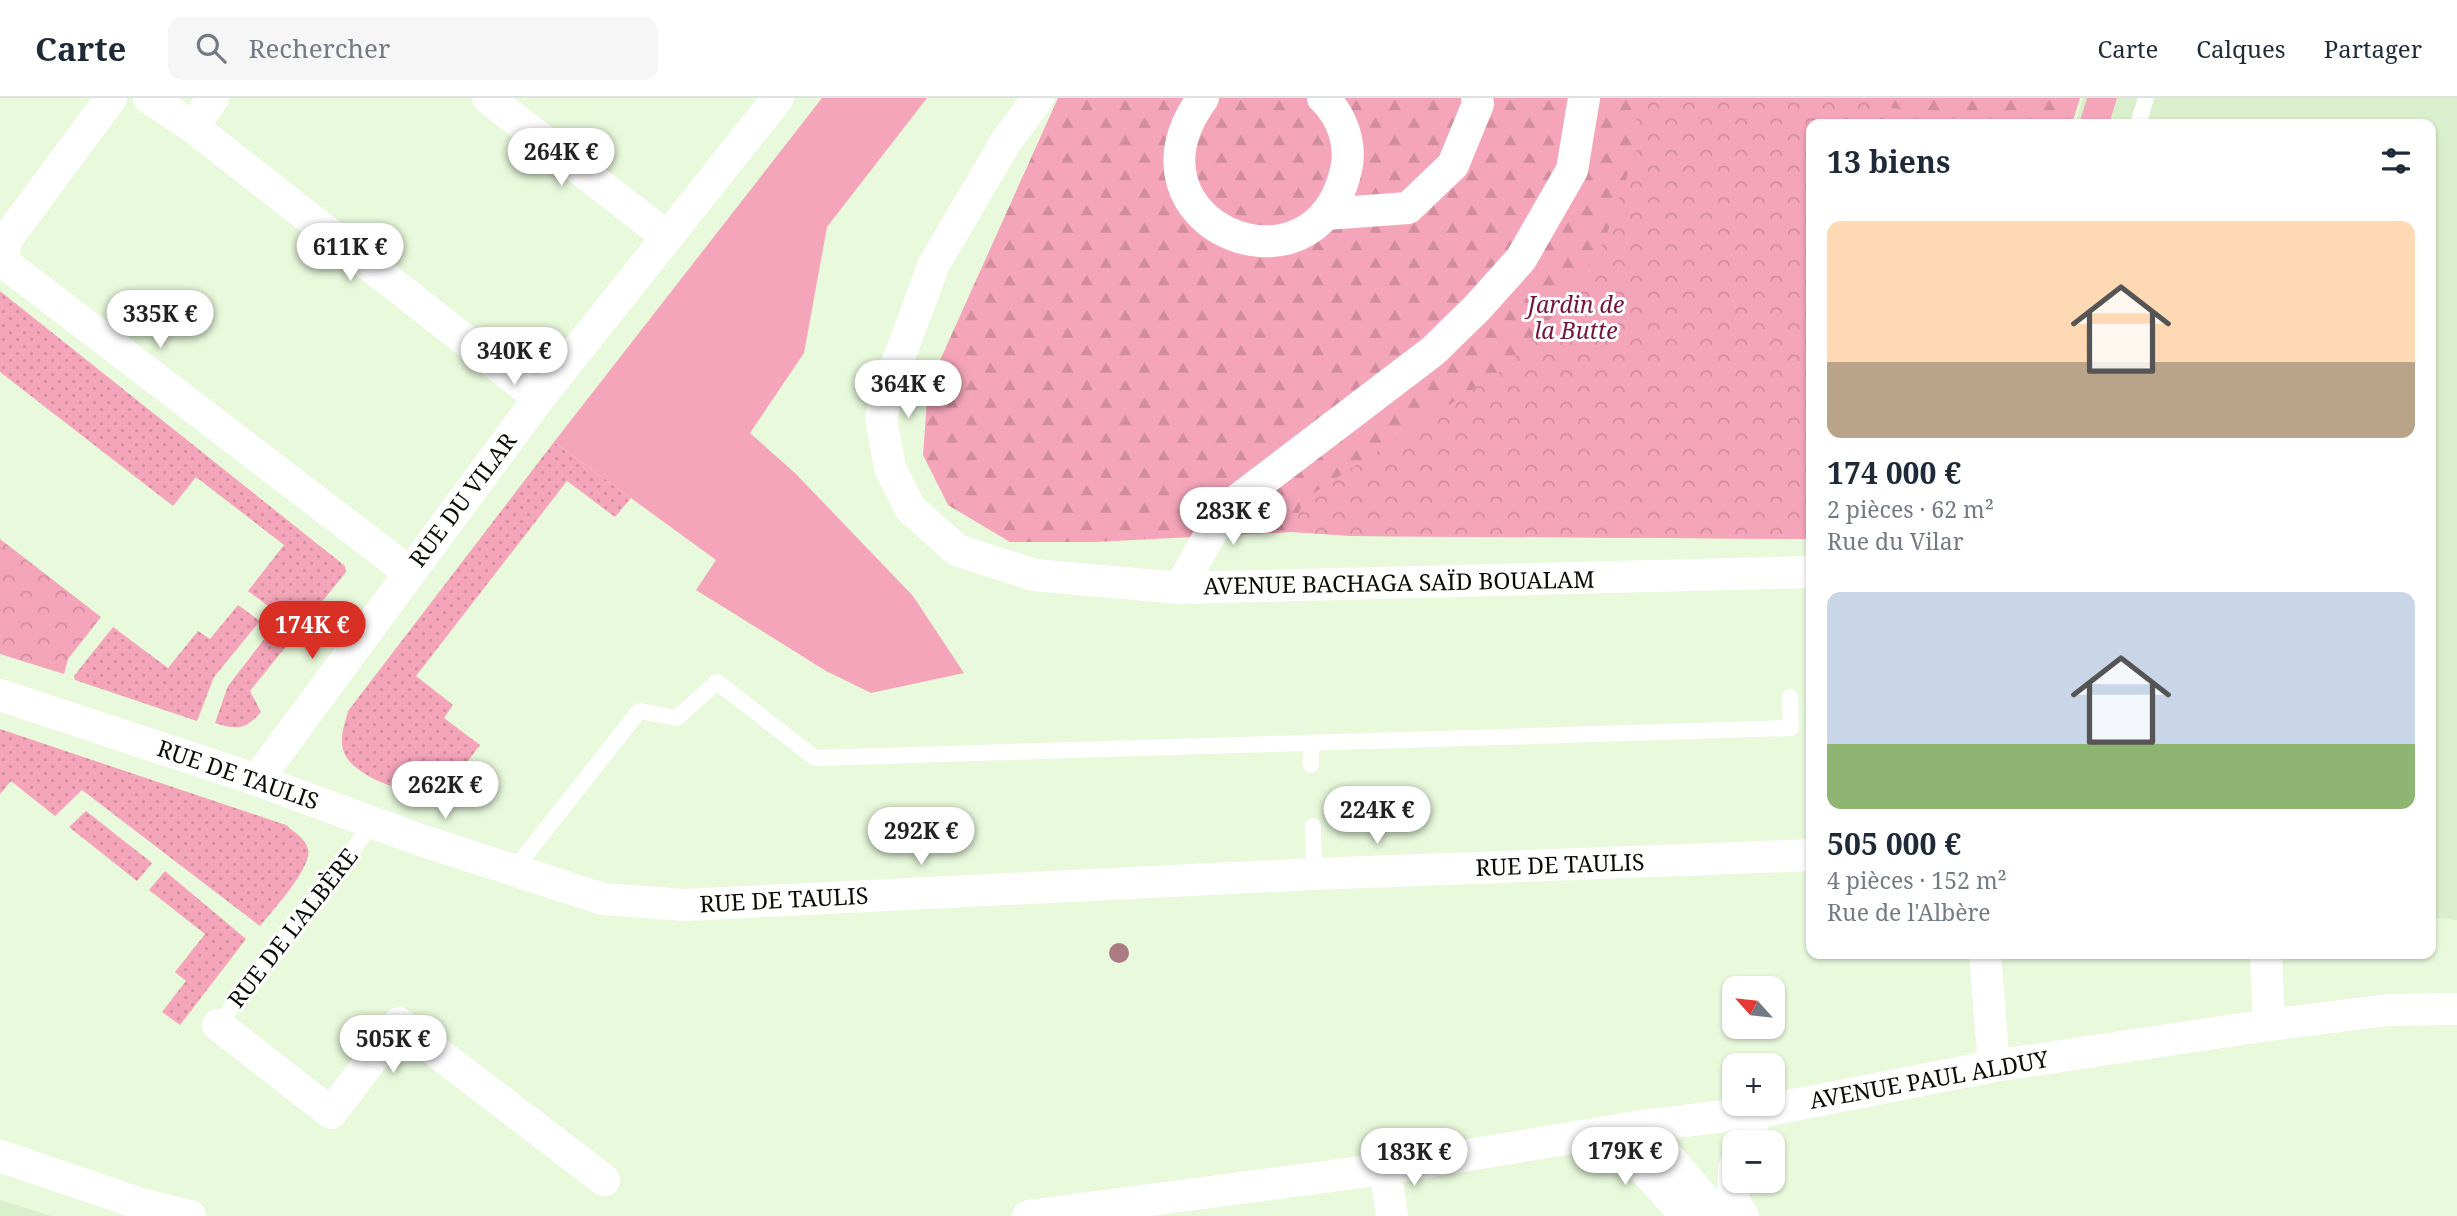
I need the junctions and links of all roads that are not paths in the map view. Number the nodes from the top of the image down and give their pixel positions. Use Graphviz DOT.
graph roads {
  1 [pos="111,98"];
  2 [pos="149,98"];
  3 [pos="213,98"];
  4 [pos="488,98"];
  5 [pos="779,98"];
  6 [pos="1038,98"];
  7 [pos="1203,98"];
  8 [pos="1323,98"];
  9 [pos="1477,98"];
  10 [pos="1584,98"];
  11 [pos="2146,98"];
  12 [pos="2140,119"];
  13 [pos="193,127"];
  14 [pos="1326,214"];
  15 [pos="666,236"];
  16 [pos="539,398"];
  17 [pos="409,572"];
  18 [pos="1806,572"];
  19 [pos="1180,588"];
  20 [pos="0,695"];
  21 [pos="1790,697"];
  22 [pos="1311,742"];
  23 [pos="1311,765"];
  24 [pos="257,780"];
  25 [pos="374,822"];
  26 [pos="1313,826"];
  27 [pos="1806,855"];
  28 [pos="513,870"];
  29 [pos="1314,874"];
  30 [pos="1985,959"];
  31 [pos="2266,959"];
  32 [pos="2457,1009"];
  33 [pos="218,1025"];
  34 [pos="2269,1025"];
  35 [pos="1994,1066"];
  36 [pos="1785,1107"];
  37 [pos="1725,1116"];
  38 [pos="1642,1126"];
  39 [pos="0,1156"];
  40 [pos="1385,1169"];
  41 [pos="604,1181"];
  42 [pos="1733,1193"];
  43 [pos="190,1216"];
  44 [pos="1028,1216"];
  45 [pos="1392,1216"];
  46 [pos="1686,1216"];
  47 [pos="1725,1216"];
  48 [pos="1743,1216"];
  1 -- 17 [label="street"];
  2 -- 13 [label="street"];
  3 -- 13 [label="street"];
  4 -- 15 [label="street"];
  5 -- 15 [label="street"];
  6 -- 19 [label="street"];
  7 -- 14 [label="street"];
  8 -- 14 [label="street"];
  9 -- 14 [label="street"];
  10 -- 19 [label="street, AVENUE BACHAGA SAÏD BOUALAM"];
  11 -- 12 [label="lane"];
  13 -- 16 [label="street"];
  15 -- 16 [label="street, RUE DU VILAR"];
  16 -- 17 [label="street, RUE DU VILAR"];
  17 -- 24 [label="street, RUE DU VILAR"];
  18 -- 19 [label="street, AVENUE BACHAGA SAÏD BOUALAM"];
  20 -- 24 [label="street, RUE DE TAULIS"];
  21 -- 22 [label="lane"];
  22 -- 23 [label="lane"];
  22 -- 28 [label="lane"];
  24 -- 25 [label="street, RUE DE TAULIS"];
  25 -- 28 [label="street, RUE DE TAULIS"];
  25 -- 33 [label="lane, RUE DE L'ALBÈRE"];
  26 -- 29 [label="lane"];
  27 -- 29 [label="street, RUE DE TAULIS"];
  28 -- 29 [label="street, RUE DE TAULIS"];
  30 -- 35 [label="street"];
  31 -- 34 [label="street"];
  32 -- 34 [label="street, AVENUE PAUL ALDUY"];
  33 -- 41 [label="street, RUE DE L'ALBÈRE"];
  34 -- 35 [label="street, AVENUE PAUL ALDUY"];
  35 -- 36 [label="street, AVENUE PAUL ALDUY"];
  37 -- 38 [label="street, AVENUE PAUL ALDUY"];
  38 -- 40 [label="street, AVENUE PAUL ALDUY"];
  38 -- 46 [label="street"];
  38 -- 47 [label="street"];
  39 -- 43 [label="street"];
  40 -- 44 [label="street, AVENUE PAUL ALDUY"];
  40 -- 45 [label="street"];
  42 -- 48 [label="street"];
}
